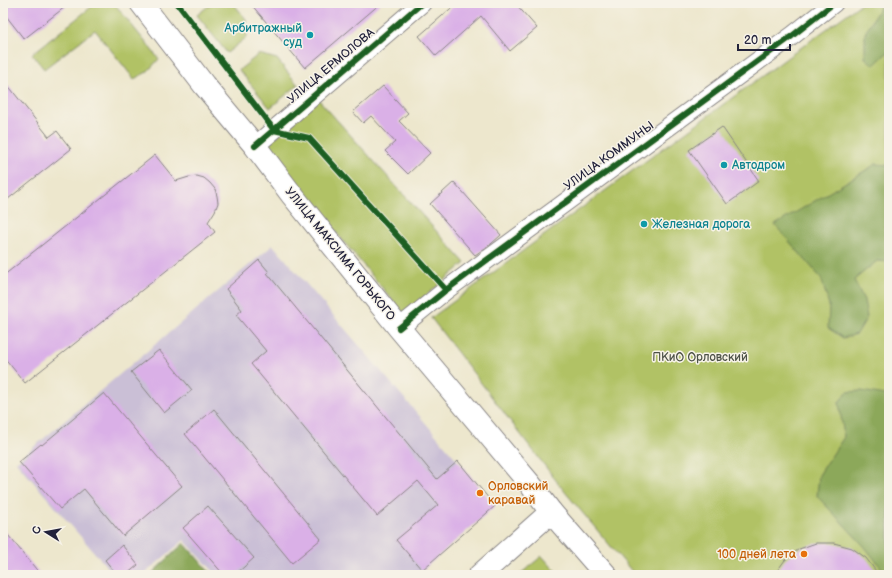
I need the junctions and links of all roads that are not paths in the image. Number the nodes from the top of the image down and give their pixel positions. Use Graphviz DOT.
graph roads {
  1 [pos="142,3"];
  2 [pos="422,3"];
  3 [pos="834,3"];
  4 [pos="255,146"];
  5 [pos="399,328"];
  6 [pos="552,512"];
  7 [pos="480,575"];
  8 [pos="606,575"];
  1 -- 4 [label="main road, УЛИЦА МАКСИМА ГОРЬКОГО"];
  2 -- 4 [label="street, УЛИЦА ЕРМОЛОВА"];
  3 -- 5 [label="street, УЛИЦА КОММУНЫ"];
  4 -- 5 [label="main road, УЛИЦА МАКСИМА ГОРЬКОГО"];
  5 -- 6 [label="main road, УЛИЦА МАКСИМА ГОРЬКОГО"];
  6 -- 7 [label="main road"];
  6 -- 8 [label="main road, УЛИЦА МАКСИМА ГОРЬКОГО"];
}
